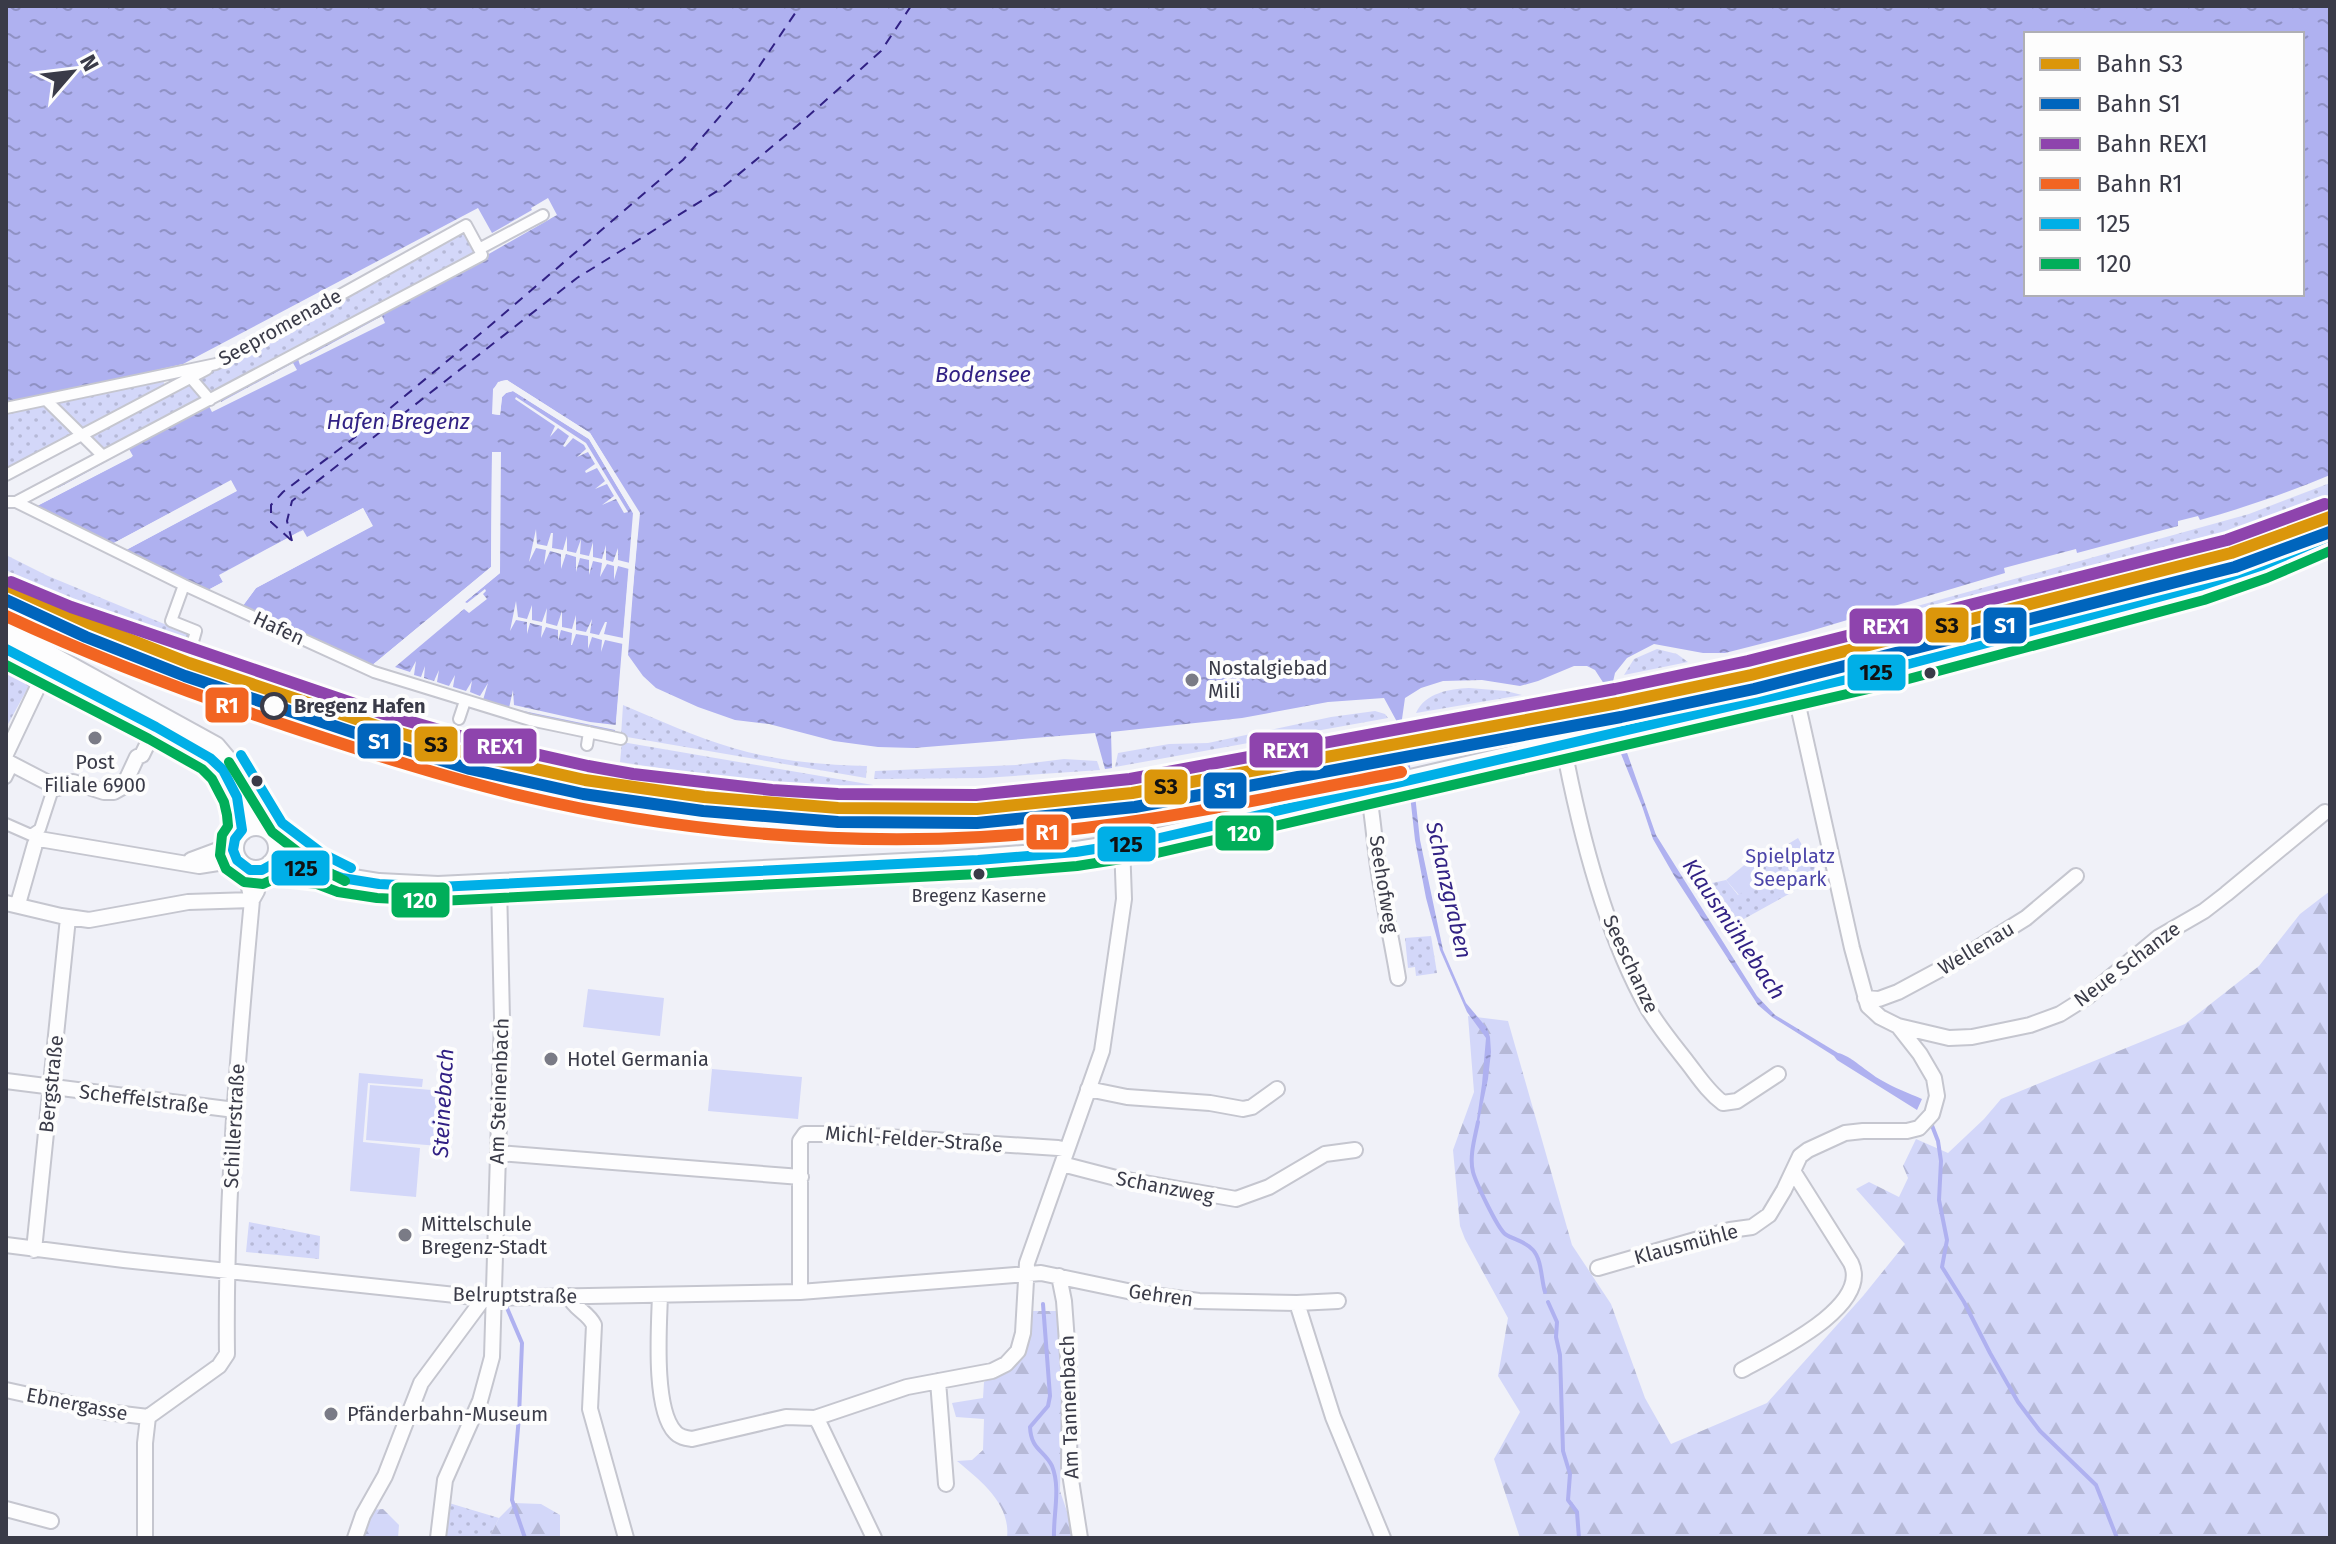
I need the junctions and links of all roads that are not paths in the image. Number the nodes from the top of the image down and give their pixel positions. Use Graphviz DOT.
graph roads {
  1 [pos="543,215"];
  2 [pos="479,249"];
  3 [pos="216,364"];
  4 [pos="166,374"];
  5 [pos="191,378"];
  6 [pos="171,387"];
  7 [pos="46,400"];
  8 [pos="210,400"];
  9 [pos="6,408"];
  10 [pos="83,436"];
  11 [pos="103,456"];
  12 [pos="6,475"];
  13 [pos="11,502"];
  14 [pos="2330,536"];
  15 [pos="184,585"];
  16 [pos="6,632"];
  17 [pos="6,649"];
  18 [pos="190,652"];
  19 [pos="43,676"];
  20 [pos="1795,692"];
  21 [pos="465,701"];
  22 [pos="459,719"];
  23 [pos="158,722"];
  24 [pos="589,732"];
  25 [pos="619,737"];
  26 [pos="1563,744"];
  27 [pos="587,745"];
  28 [pos="8,760"];
  29 [pos="54,786"];
  30 [pos="1368,790"];
  31 [pos="2325,812"];
  32 [pos="6,824"];
  33 [pos="35,837"];
  34 [pos="1122,844"];
  35 [pos="250,851"];
  36 [pos="320,870"];
  37 [pos="2076,876"];
  38 [pos="499,884"];
  39 [pos="252,900"];
  40 [pos="12,903"];
  41 [pos="68,918"];
  42 [pos="1398,978"];
  43 [pos="1865,998"];
  44 [pos="1898,1026"];
  45 [pos="1778,1074"];
  46 [pos="6,1081"];
  47 [pos="50,1086"];
  48 [pos="1088,1089"];
  49 [pos="1277,1089"];
  50 [pos="235,1110"];
  51 [pos="1355,1150"];
  52 [pos="498,1153"];
  53 [pos="1065,1157"];
  54 [pos="1793,1171"];
  55 [pos="801,1177"];
  56 [pos="6,1245"];
  57 [pos="34,1250"];
  58 [pos="1598,1268"];
  59 [pos="227,1270"];
  60 [pos="1026,1275"];
  61 [pos="1059,1276"];
  62 [pos="800,1292"];
  63 [pos="660,1295"];
  64 [pos="569,1296"];
  65 [pos="488,1297"];
  66 [pos="1338,1301"];
  67 [pos="1297,1303"];
  68 [pos="227,1354"];
  69 [pos="1742,1370"];
  70 [pos="938,1381"];
  71 [pos="6,1390"];
  72 [pos="148,1417"];
  73 [pos="815,1418"];
  74 [pos="946,1484"];
  75 [pos="6,1509"];
  76 [pos="51,1521"];
  77 [pos="145,1538"];
  78 [pos="355,1538"];
  79 [pos="438,1538"];
  80 [pos="626,1538"];
  81 [pos="874,1538"];
  82 [pos="1080,1538"];
  83 [pos="1383,1538"];
  1 -- 2 [label="street"];
  2 -- 3 [label="street, Seepromenade"];
  2 -- 8 [label="street"];
  3 -- 4 [label="street, Seepromenade"];
  3 -- 5 [label="street"];
  4 -- 6 [label="street"];
  4 -- 7 [label="street, Seepromenade"];
  5 -- 6 [label="street"];
  5 -- 8 [label="street"];
  6 -- 10 [label="street"];
  7 -- 9 [label="street, Seepromenade"];
  7 -- 10 [label="street"];
  8 -- 11 [label="street"];
  10 -- 11 [label="street"];
  10 -- 12 [label="street"];
  11 -- 13 [label="street"];
  13 -- 15 [label="street, Hafen"];
  14 -- 20 [label="main road"];
  15 -- 18 [label="street"];
  15 -- 21 [label="street, Hafen"];
  16 -- 23 [label="main road"];
  17 -- 23 [label="main road"];
  19 -- 28 [label="street"];
  20 -- 26 [label="main road"];
  20 -- 43 [label="street"];
  21 -- 22 [label="street"];
  21 -- 24 [label="street, Hafen"];
  23 -- 29 [label="street"];
  23 -- 35 [label="main road"];
  24 -- 25 [label="street, Hafen"];
  24 -- 27 [label="street"];
  26 -- 30 [label="main road"];
  26 -- 45 [label="street, Seeschanze"];
  28 -- 29 [label="street"];
  29 -- 33 [label="street"];
  30 -- 34 [label="main road"];
  30 -- 42 [label="street, Seehofweg"];
  31 -- 44 [label="street, Neue Schanze"];
  32 -- 33 [label="street"];
  33 -- 35 [label="street"];
  33 -- 40 [label="street"];
  34 -- 38 [label="main road"];
  34 -- 48 [label="street"];
  35 -- 36 [label="main road"];
  35 -- 36 [label="main road"];
  35 -- 39 [label="street, Schillerstraße"];
  36 -- 38 [label="main road"];
  37 -- 43 [label="street, Wellenau"];
  38 -- 52 [label="street, Am Steinenbach"];
  39 -- 41 [label="street"];
  39 -- 50 [label="street, Schillerstraße"];
  40 -- 41 [label="street"];
  41 -- 47 [label="street, Bergstraße"];
  43 -- 44 [label="street, Klausmühle"];
  44 -- 54 [label="street, Klausmühle"];
  46 -- 47 [label="street, Scheffelstraße"];
  47 -- 50 [label="street, Scheffelstraße"];
  47 -- 57 [label="street, Bergstraße"];
  48 -- 49 [label="street"];
  48 -- 53 [label="street"];
  50 -- 59 [label="street, Schillerstraße"];
  51 -- 53 [label="street, Schanzweg"];
  52 -- 55 [label="street"];
  52 -- 65 [label="street, Am Steinenbach"];
  53 -- 55 [label="street, Michl-Felder-Straße"];
  53 -- 60 [label="street"];
  54 -- 58 [label="street, Klausmühle"];
  54 -- 69 [label="street"];
  55 -- 62 [label="street, Michl-Felder-Straße"];
  56 -- 57 [label="street, Belruptstraße"];
  57 -- 59 [label="street, Belruptstraße"];
  59 -- 65 [label="street, Belruptstraße"];
  59 -- 68 [label="street, Schillerstraße"];
  60 -- 61 [label="street, Gehren"];
  60 -- 62 [label="street, Belruptstraße"];
  60 -- 70 [label="street"];
  61 -- 67 [label="street, Gehren"];
  61 -- 82 [label="street, Am Tannenbach"];
  62 -- 63 [label="street, Belruptstraße"];
  63 -- 64 [label="street, Belruptstraße"];
  63 -- 73 [label="street"];
  64 -- 65 [label="street, Belruptstraße"];
  64 -- 80 [label="street"];
  65 -- 78 [label="street"];
  65 -- 79 [label="street, Am Steinenbach"];
  66 -- 67 [label="street, Gehren"];
  67 -- 83 [label="street"];
  68 -- 72 [label="street, Ebnergasse"];
  70 -- 73 [label="street"];
  70 -- 74 [label="street"];
  71 -- 72 [label="street, Ebnergasse"];
  72 -- 77 [label="street, Ebnergasse"];
  73 -- 81 [label="street"];
  75 -- 76 [label="street"];
}
